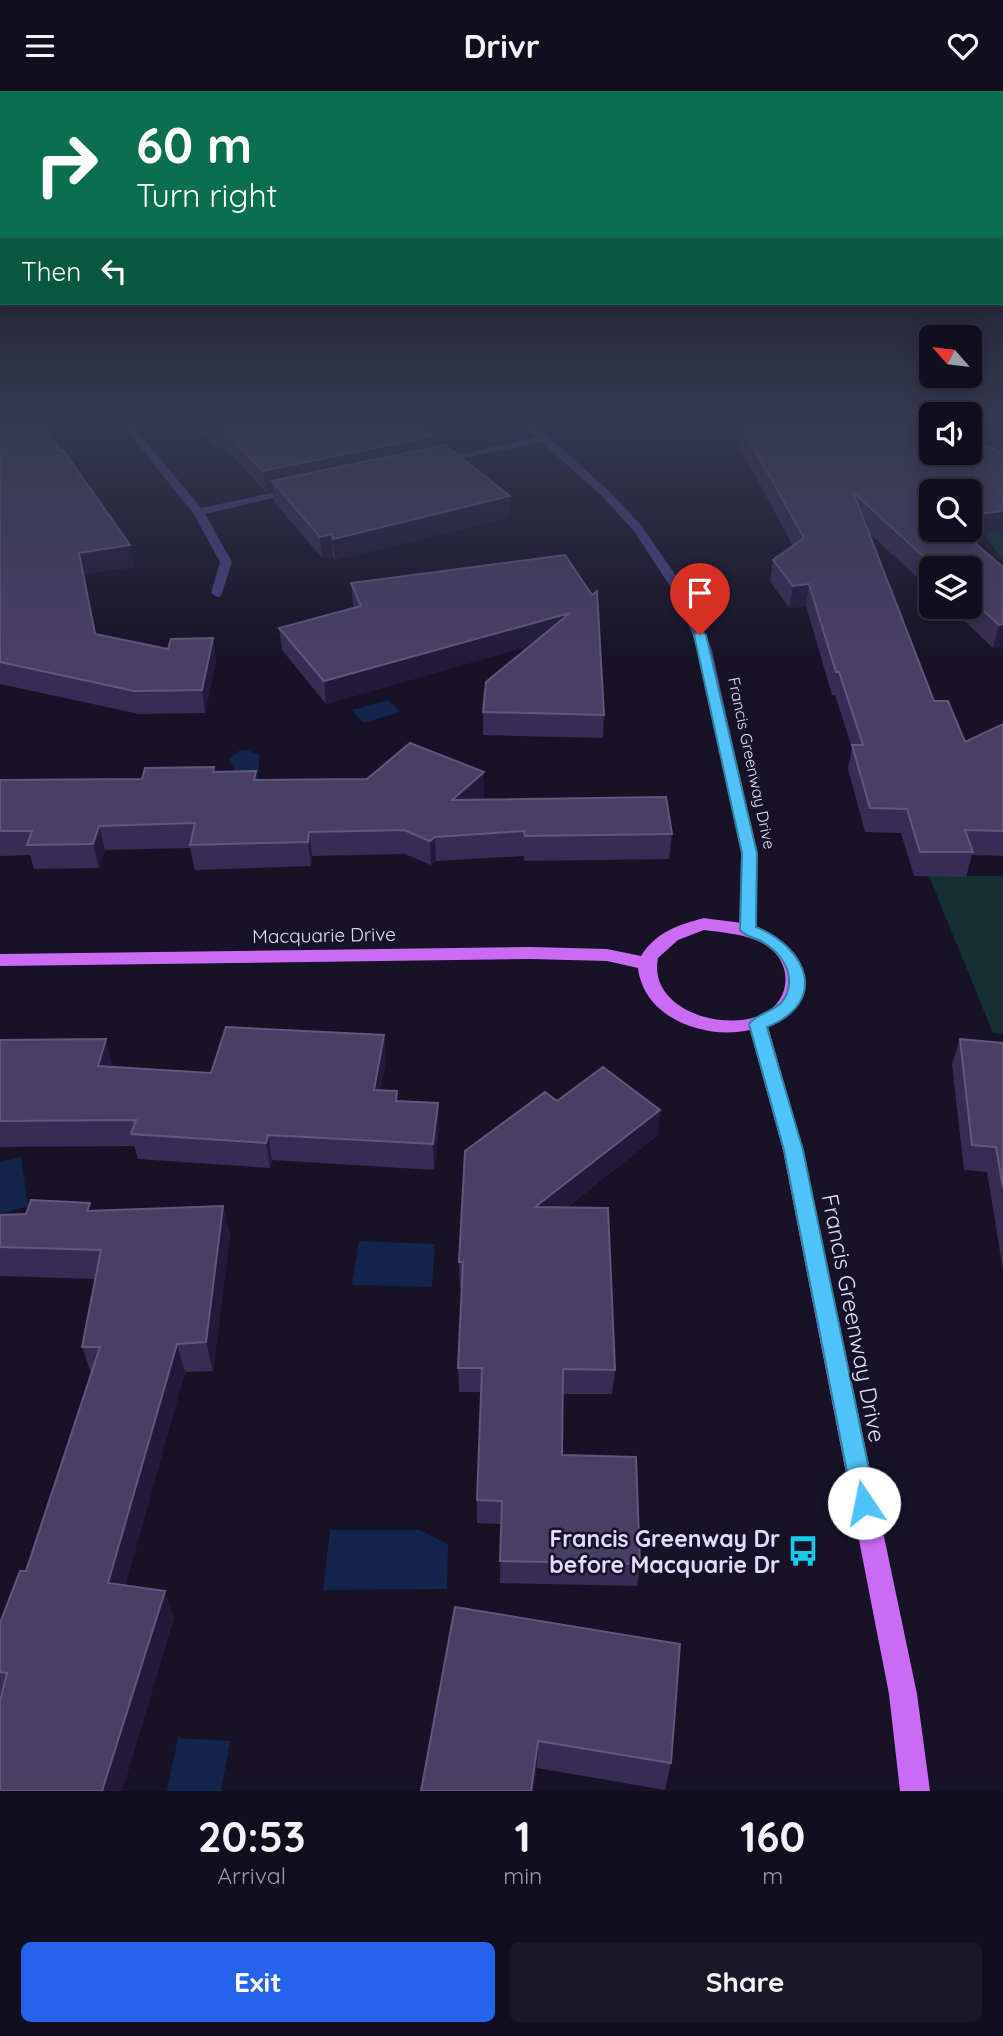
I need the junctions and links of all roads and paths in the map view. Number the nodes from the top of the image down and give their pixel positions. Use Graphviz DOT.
graph roads {
  1 [pos="189,500"];
  2 [pos="253,500"];
  3 [pos="611,500"];
  4 [pos="198,512"];
  5 [pos="217,593"];
  6 [pos="748,930"];
  7 [pos="0,960"];
  8 [pos="648,964"];
  9 [pos="758,1024"];
  10 [pos="915,1791"];
  1 -- 4 [label="street"];
  2 -- 4 [label="street"];
  3 -- 6 [label="street, Francis Greenway Drive"];
  4 -- 5 [label="street"];
  6 -- 8 [label="main road"];
  6 -- 9 [label="main road"];
  7 -- 8 [label="main road, Macquarie Drive"];
  8 -- 9 [label="main road"];
  9 -- 10 [label="main road, Francis Greenway Drive"];
}
